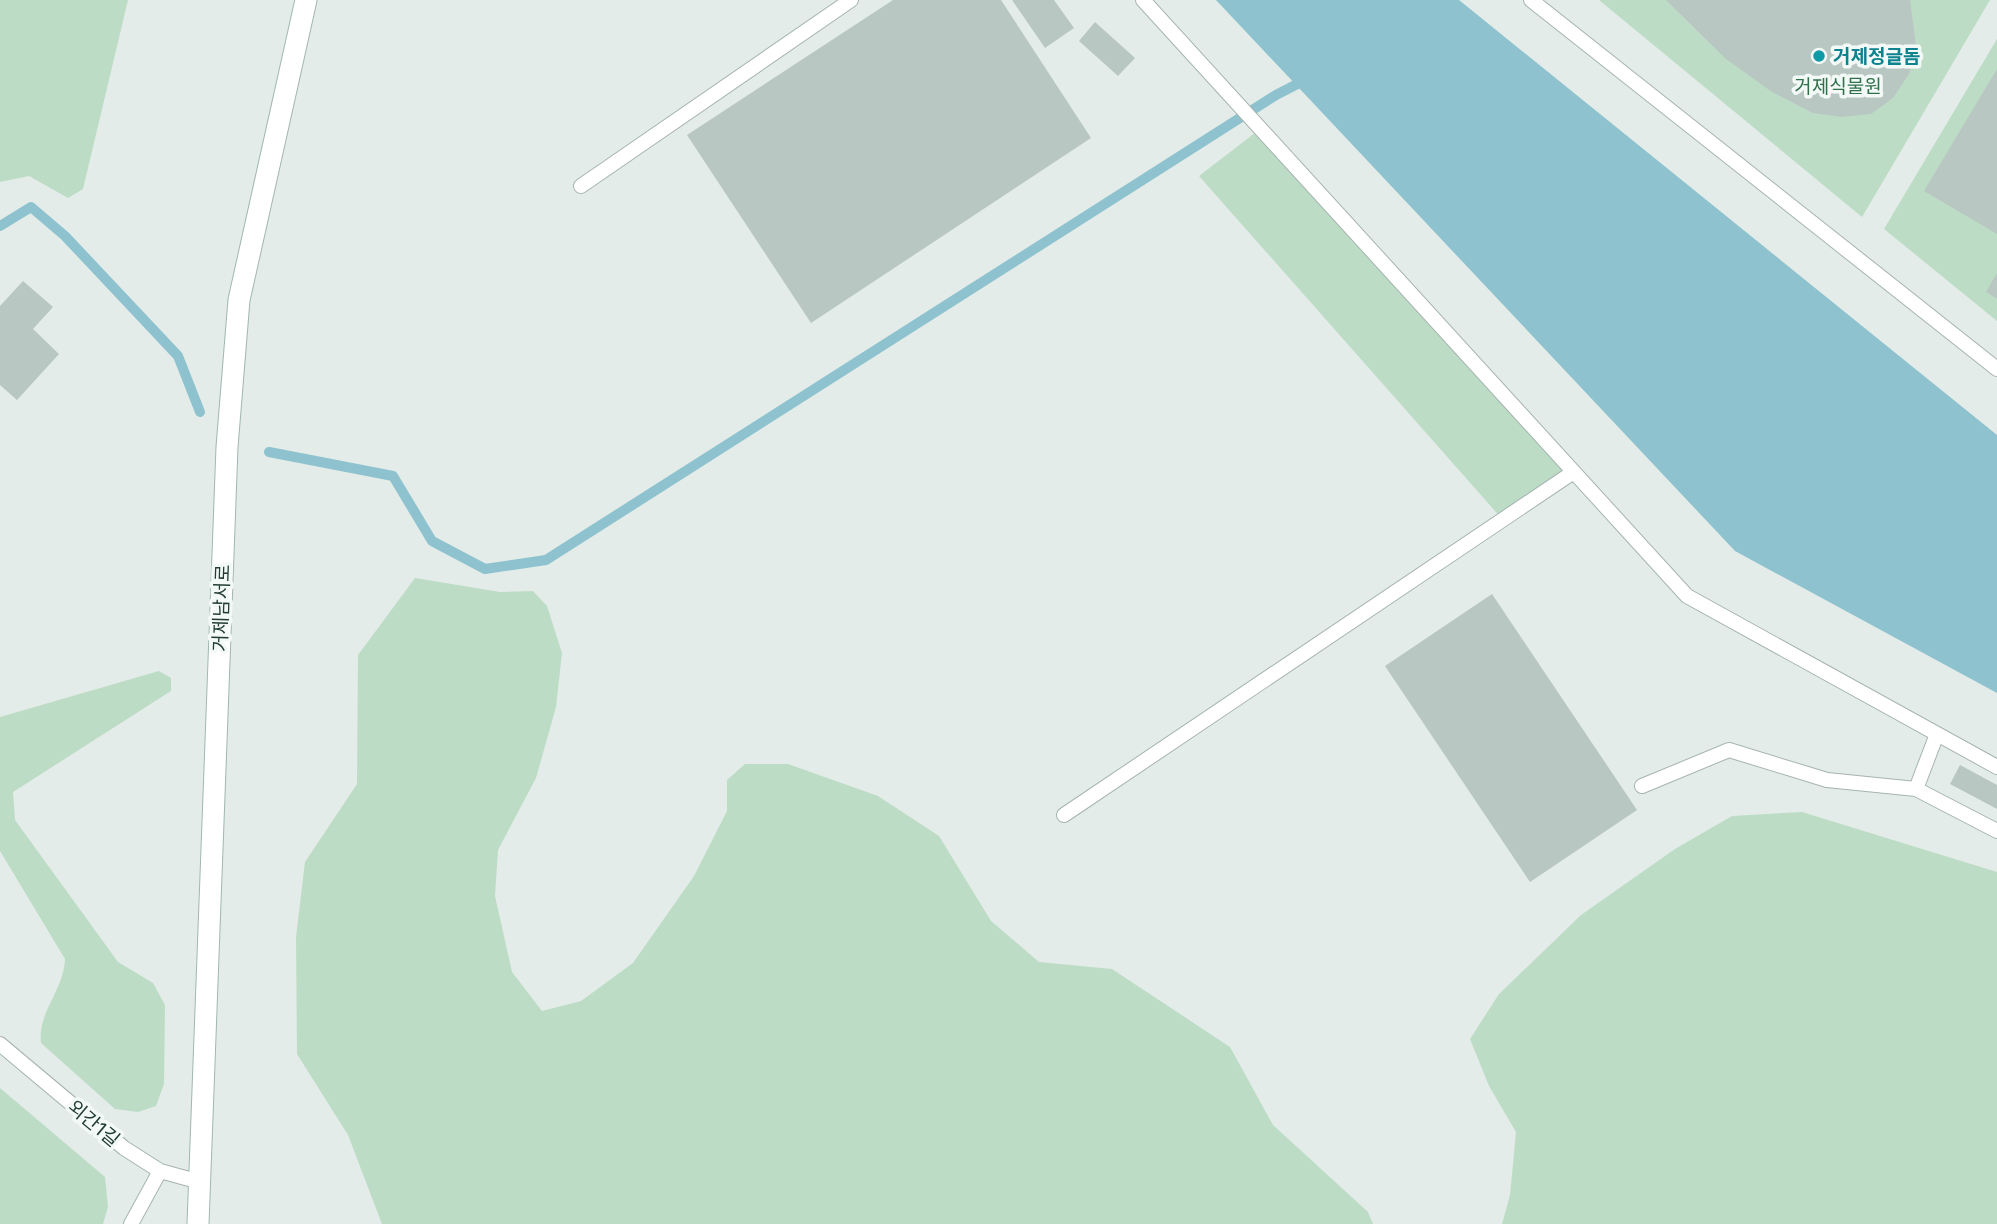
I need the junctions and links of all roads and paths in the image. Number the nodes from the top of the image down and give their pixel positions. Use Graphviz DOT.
graph roads {
  1 [pos="306,0"];
  2 [pos="851,0"];
  3 [pos="1143,0"];
  4 [pos="1531,0"];
  5 [pos="582,186"];
  6 [pos="1997,369"];
  7 [pos="1572,473"];
  8 [pos="1937,734"];
  9 [pos="1997,767"];
  10 [pos="1643,786"];
  11 [pos="1916,789"];
  12 [pos="1064,815"];
  13 [pos="1997,831"];
  14 [pos="0,1044"];
  15 [pos="160,1171"];
  16 [pos="200,1182"];
  17 [pos="131,1224"];
  18 [pos="198,1224"];
  1 -- 16 [label="main road, 거제남서로"];
  2 -- 5 [label="lane"];
  3 -- 7 [label="lane"];
  4 -- 6 [label="lane"];
  7 -- 8 [label="lane"];
  7 -- 12 [label="lane"];
  8 -- 9 [label="lane"];
  8 -- 11 [label="lane"];
  10 -- 11 [label="lane"];
  11 -- 13 [label="lane"];
  14 -- 15 [label="lane, 외간1길"];
  15 -- 16 [label="lane, 외간1길"];
  15 -- 17 [label="lane"];
  16 -- 18 [label="main road, 거제남서로"];
}
